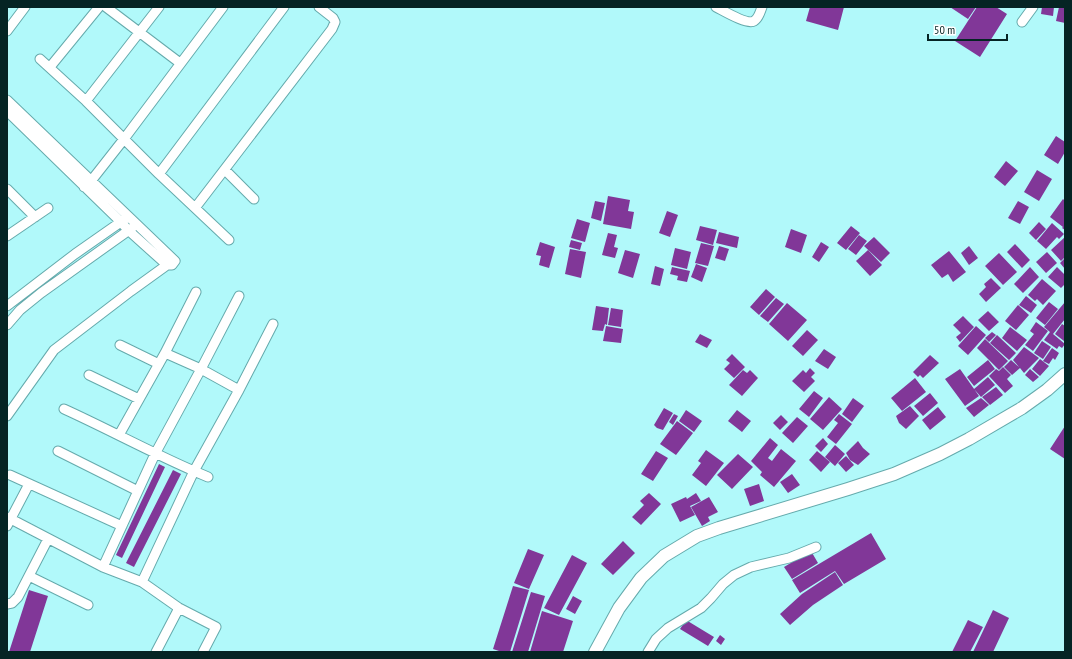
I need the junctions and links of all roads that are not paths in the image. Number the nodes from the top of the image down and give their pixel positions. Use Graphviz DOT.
graph roads {
  1 [pos="25,7"];
  2 [pos="99,7"];
  3 [pos="106,7"];
  4 [pos="160,7"];
  5 [pos="223,7"];
  6 [pos="284,7"];
  7 [pos="319,7"];
  8 [pos="716,7"];
  9 [pos="762,7"];
  10 [pos="1033,7"];
  11 [pos="1022,22"];
  12 [pos="7,31"];
  13 [pos="140,33"];
  14 [pos="40,59"];
  15 [pos="180,63"];
  16 [pos="50,67"];
  17 [pos="7,100"];
  18 [pos="86,101"];
  19 [pos="7,110"];
  20 [pos="124,139"];
  21 [pos="225,170"];
  22 [pos="159,174"];
  23 [pos="88,184"];
  24 [pos="7,189"];
  25 [pos="254,199"];
  26 [pos="48,208"];
  27 [pos="195,208"];
  28 [pos="35,217"];
  29 [pos="125,219"];
  30 [pos="137,225"];
  31 [pos="128,230"];
  32 [pos="7,236"];
  33 [pos="229,240"];
  34 [pos="167,265"];
  35 [pos="196,292"];
  36 [pos="239,296"];
  37 [pos="7,306"];
  38 [pos="273,324"];
  39 [pos="7,325"];
  40 [pos="120,345"];
  41 [pos="165,353"];
  42 [pos="159,364"];
  43 [pos="202,369"];
  44 [pos="1065,374"];
  45 [pos="89,375"];
  46 [pos="239,390"];
  47 [pos="139,399"];
  48 [pos="64,408"];
  49 [pos="7,416"];
  50 [pos="119,435"];
  51 [pos="58,451"];
  52 [pos="155,454"];
  53 [pos="194,470"];
  54 [pos="10,475"];
  55 [pos="208,477"];
  56 [pos="29,484"];
  57 [pos="138,491"];
  58 [pos="8,521"];
  59 [pos="122,526"];
  60 [pos="48,539"];
  61 [pos="816,547"];
  62 [pos="103,567"];
  63 [pos="29,576"];
  64 [pos="142,582"];
  65 [pos="7,604"];
  66 [pos="88,606"];
  67 [pos="179,608"];
  68 [pos="156,652"];
  69 [pos="203,652"];
  70 [pos="595,652"];
  71 [pos="648,652"];
  1 -- 12 [label="street"];
  2 -- 16 [label="street"];
  3 -- 13 [label="street"];
  4 -- 13 [label="street"];
  5 -- 15 [label="street"];
  6 -- 22 [label="street"];
  7 -- 21 [label="street"];
  8 -- 9 [label="street"];
  10 -- 11 [label="street"];
  13 -- 15 [label="street"];
  13 -- 18 [label="street"];
  14 -- 16 [label="street"];
  15 -- 20 [label="street"];
  16 -- 18 [label="street"];
  17 -- 23 [label="street"];
  18 -- 20 [label="street"];
  19 -- 23 [label="street"];
  20 -- 22 [label="street"];
  20 -- 23 [label="street"];
  21 -- 25 [label="street"];
  21 -- 27 [label="street"];
  22 -- 27 [label="street"];
  23 -- 29 [label="street"];
  24 -- 28 [label="street"];
  26 -- 28 [label="street"];
  27 -- 33 [label="street"];
  28 -- 32 [label="street"];
  29 -- 30 [label="street"];
  29 -- 31 [label="street"];
  29 -- 37 [label="street"];
  30 -- 31 [label="street"];
  30 -- 34 [label="street"];
  31 -- 34 [label="street"];
  31 -- 39 [label="street"];
  34 -- 49 [label="street"];
  35 -- 41 [label="street"];
  36 -- 43 [label="street"];
  38 -- 46 [label="street"];
  40 -- 42 [label="street"];
  41 -- 42 [label="street"];
  41 -- 43 [label="street"];
  42 -- 47 [label="street"];
  43 -- 46 [label="street"];
  43 -- 52 [label="street"];
  44 -- 70 [label="street"];
  45 -- 47 [label="street"];
  46 -- 53 [label="street"];
  47 -- 50 [label="street"];
  48 -- 50 [label="street"];
  50 -- 52 [label="street"];
  51 -- 57 [label="street"];
  52 -- 53 [label="street"];
  52 -- 57 [label="street"];
  53 -- 55 [label="street"];
  53 -- 64 [label="street"];
  54 -- 56 [label="street"];
  56 -- 58 [label="street"];
  56 -- 59 [label="street"];
  57 -- 59 [label="street"];
  58 -- 60 [label="street"];
  59 -- 62 [label="street"];
  60 -- 62 [label="street"];
  60 -- 63 [label="street"];
  61 -- 71 [label="street"];
  62 -- 64 [label="street"];
  63 -- 65 [label="street"];
  63 -- 66 [label="street"];
  64 -- 67 [label="street"];
  67 -- 68 [label="street"];
  67 -- 69 [label="street"];
}
